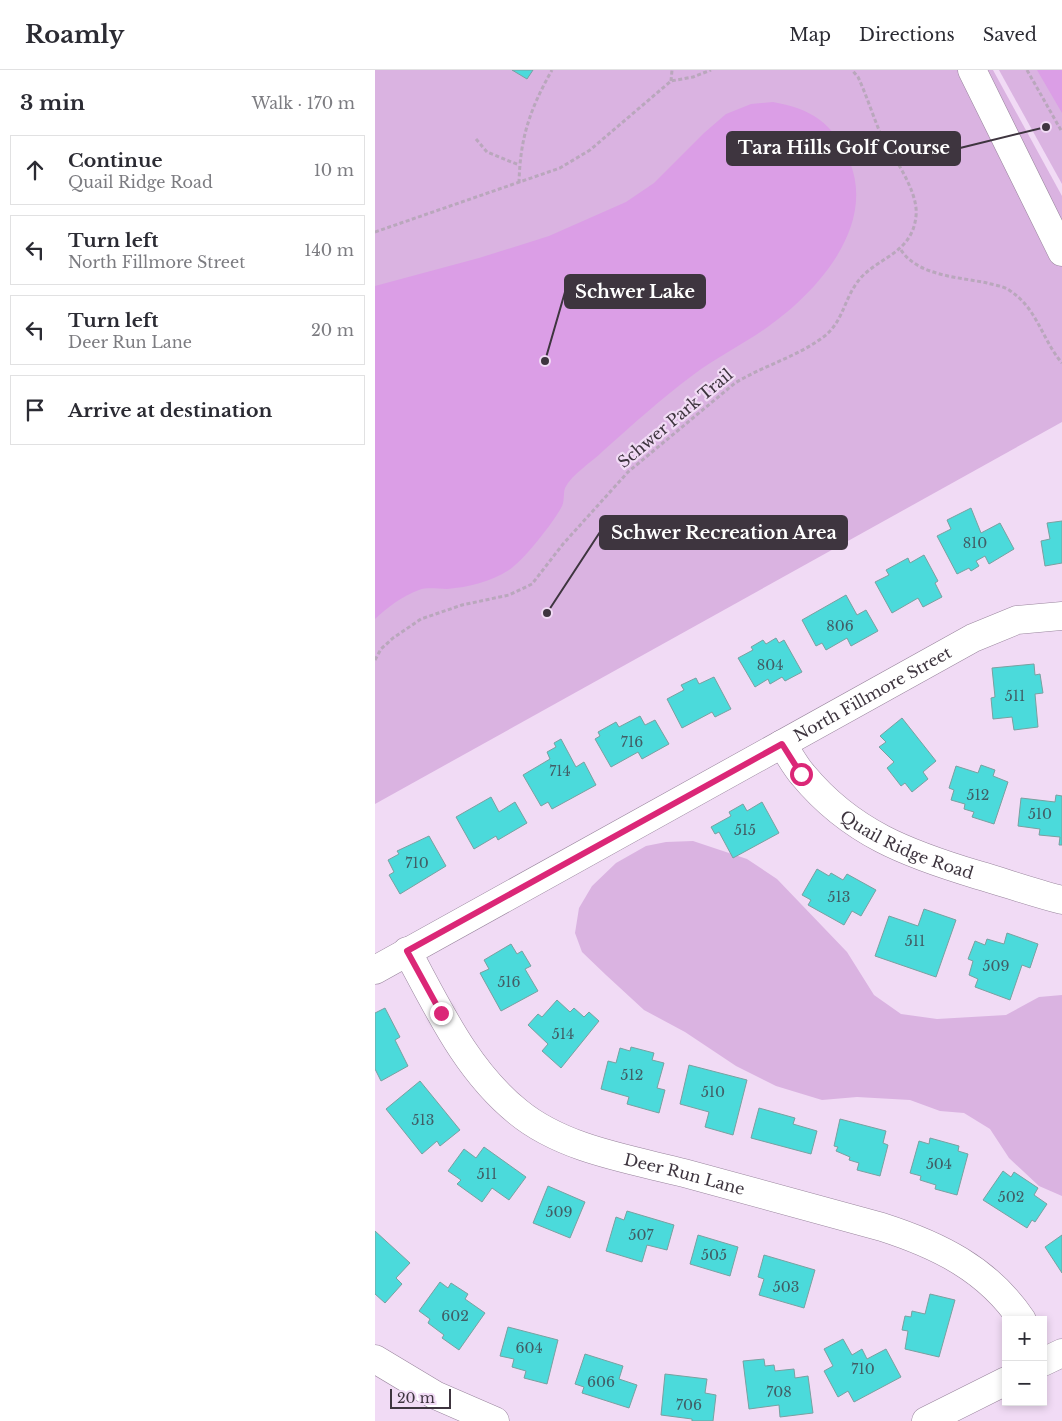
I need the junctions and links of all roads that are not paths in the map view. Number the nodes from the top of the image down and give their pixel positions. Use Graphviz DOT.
graph roads {
  1 [pos="973,70"];
  2 [pos="1062,252"];
  3 [pos="1062,616"];
  4 [pos="782,744"];
  5 [pos="1062,900"];
  6 [pos="407,951"];
  7 [pos="375,970"];
  8 [pos="1020,1316"];
  9 [pos="375,1359"];
  10 [pos="1002,1383"];
  11 [pos="495,1421"];
  12 [pos="926,1421"];
  1 -- 2 [label="street"];
  3 -- 4 [label="street, North Fillmore Street"];
  4 -- 5 [label="street, Quail Ridge Road"];
  4 -- 6 [label="street, North Fillmore Street"];
  6 -- 7 [label="street, North Fillmore Street"];
  6 -- 8 [label="street, Deer Run Lane"];
  9 -- 11 [label="street"];
  10 -- 12 [label="street"];
}
